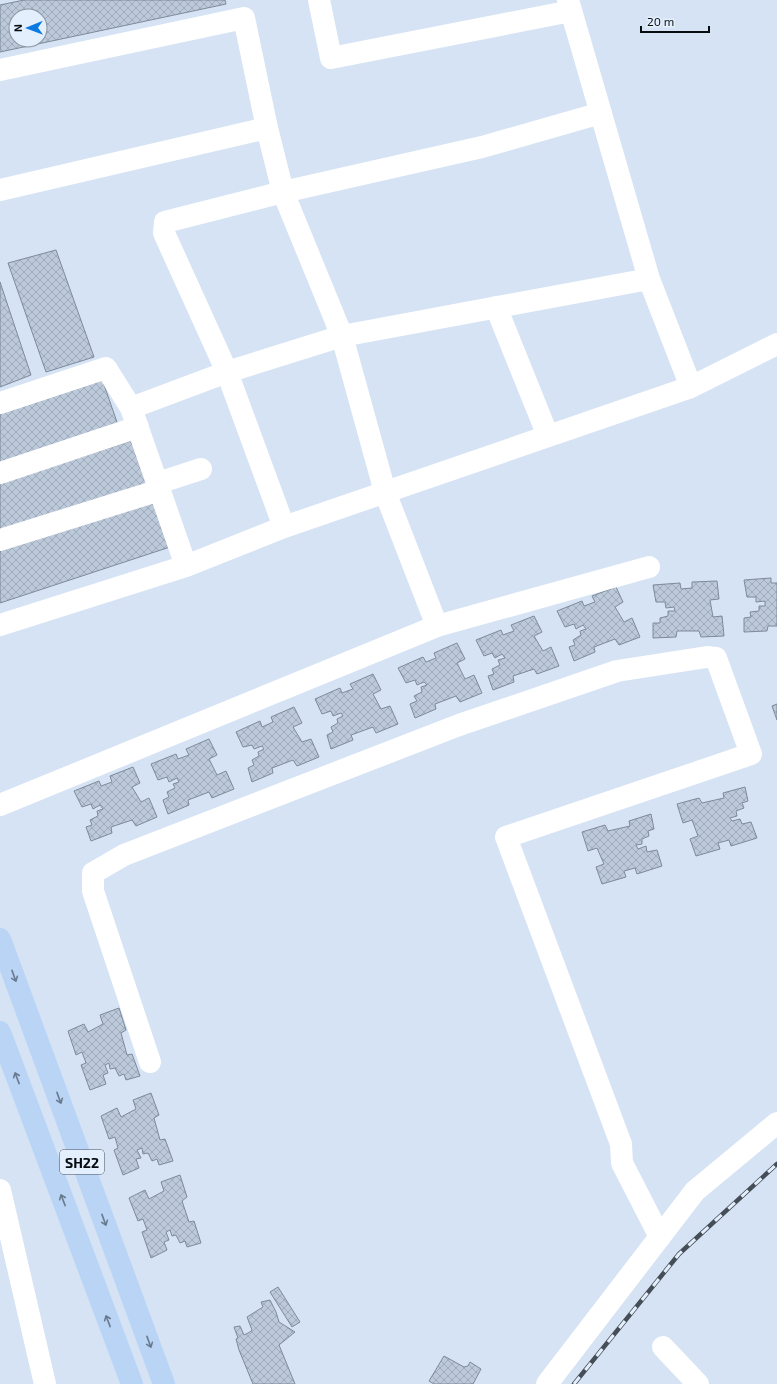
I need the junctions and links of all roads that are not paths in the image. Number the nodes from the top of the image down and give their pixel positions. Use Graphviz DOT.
graph roads {
  1 [pos="319,0"];
  2 [pos="569,6"];
  3 [pos="0,70"];
  4 [pos="601,113"];
  5 [pos="267,128"];
  6 [pos="0,190"];
  7 [pos="283,192"];
  8 [pos="649,279"];
  9 [pos="496,307"];
  10 [pos="342,336"];
  11 [pos="777,344"];
  12 [pos="228,372"];
  13 [pos="691,387"];
  14 [pos="0,403"];
  15 [pos="134,418"];
  16 [pos="548,436"];
  17 [pos="201,469"];
  18 [pos="0,473"];
  19 [pos="159,486"];
  20 [pos="386,492"];
  21 [pos="284,527"];
  22 [pos="0,540"];
  23 [pos="186,566"];
  24 [pos="649,567"];
  25 [pos="0,625"];
  26 [pos="437,626"];
  27 [pos="0,805"];
  28 [pos="0,939"];
  29 [pos="0,1032"];
  30 [pos="150,1062"];
  31 [pos="777,1123"];
  32 [pos="0,1190"];
  33 [pos="660,1237"];
  34 [pos="663,1347"];
  35 [pos="45,1384"];
  36 [pos="132,1384"];
  37 [pos="164,1384"];
  38 [pos="547,1384"];
  39 [pos="698,1384"];
  1 -- 2 [label="street"];
  2 -- 4 [label="street"];
  3 -- 5 [label="street"];
  4 -- 7 [label="street"];
  4 -- 8 [label="street"];
  5 -- 6 [label="street"];
  5 -- 7 [label="street"];
  7 -- 10 [label="street"];
  7 -- 12 [label="street"];
  8 -- 9 [label="street"];
  8 -- 13 [label="street"];
  9 -- 10 [label="street"];
  9 -- 16 [label="street"];
  10 -- 12 [label="street"];
  10 -- 20 [label="street"];
  11 -- 13 [label="street"];
  12 -- 15 [label="street"];
  12 -- 21 [label="street"];
  13 -- 16 [label="street"];
  14 -- 15 [label="street"];
  15 -- 18 [label="street"];
  15 -- 19 [label="street"];
  16 -- 20 [label="street"];
  17 -- 19 [label="street"];
  19 -- 22 [label="street"];
  19 -- 23 [label="street"];
  20 -- 21 [label="street"];
  20 -- 26 [label="street"];
  21 -- 23 [label="street"];
  23 -- 25 [label="street"];
  24 -- 26 [label="street"];
  26 -- 27 [label="street"];
  28 -- 37 [label="main road, SH22, one-way"];
  36 -- 29 [label="main road, SH22, one-way"];
  30 -- 33 [label="street"];
  31 -- 33 [label="street"];
  32 -- 35 [label="street"];
  33 -- 38 [label="street"];
  34 -- 39 [label="street"];
}
